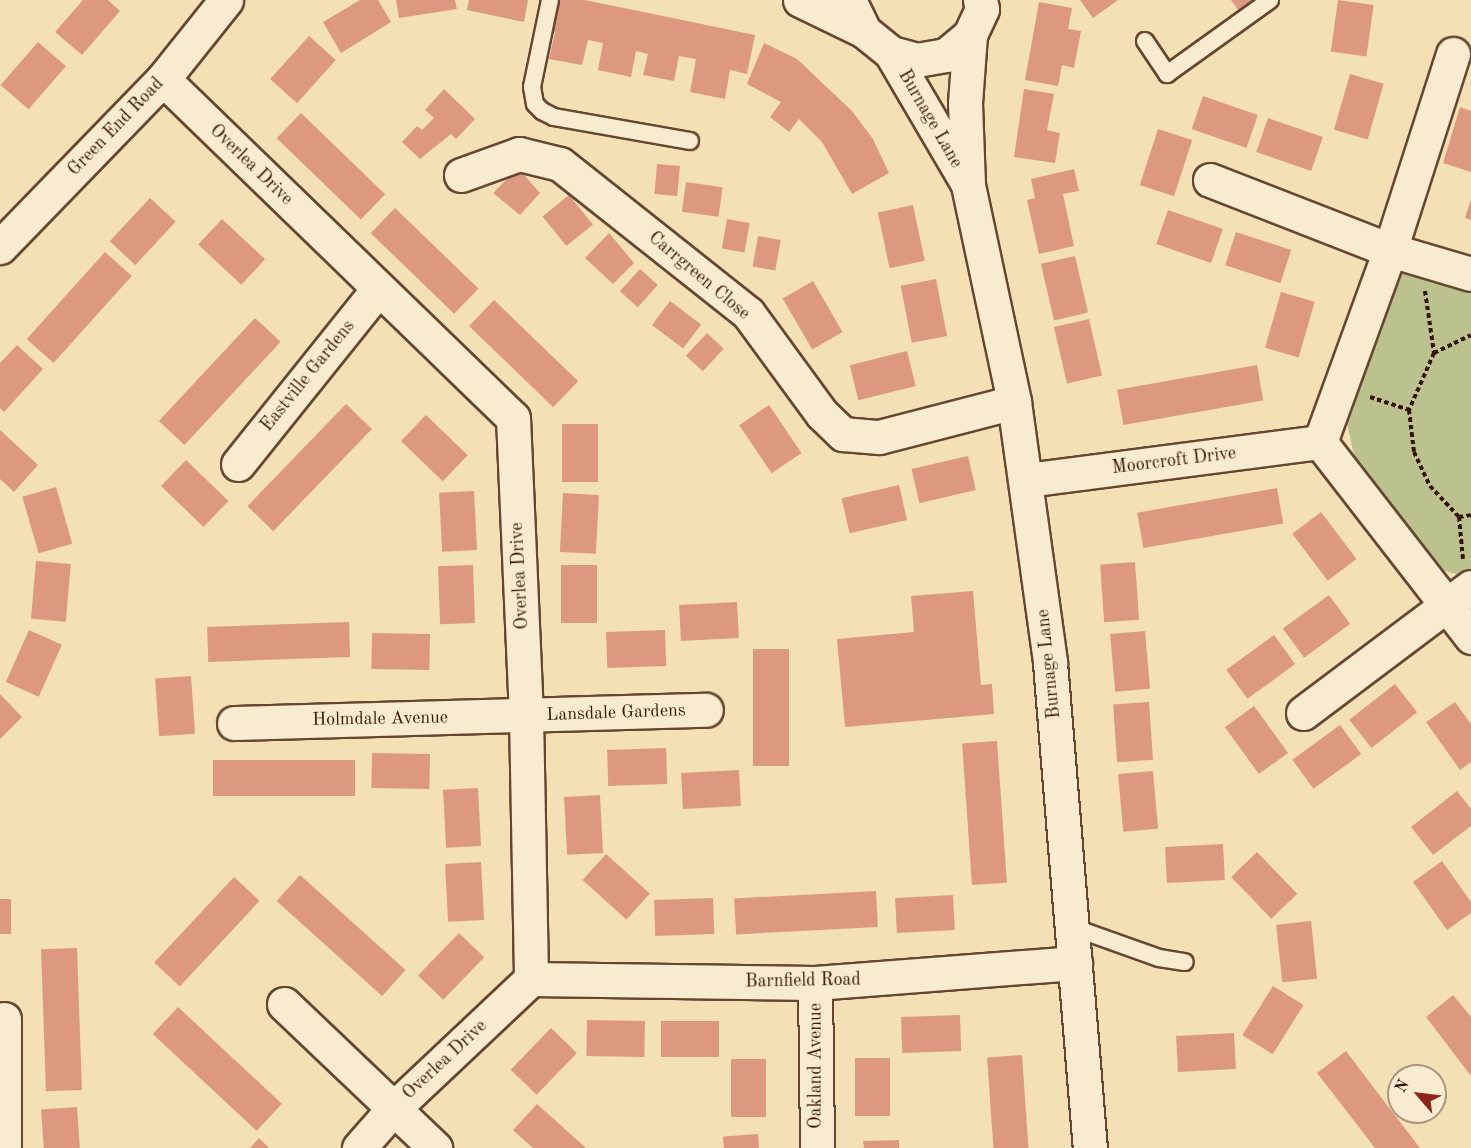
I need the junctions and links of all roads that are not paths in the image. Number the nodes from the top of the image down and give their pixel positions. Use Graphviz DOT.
graph roads {
  1 [pos="226,0"];
  2 [pos="550,0"];
  3 [pos="800,0"];
  4 [pos="849,0"];
  5 [pos="1270,0"];
  6 [pos="981,11"];
  7 [pos="864,32"];
  8 [pos="1145,41"];
  9 [pos="891,52"];
  10 [pos="1453,54"];
  11 [pos="163,79"];
  12 [pos="690,141"];
  13 [pos="461,175"];
  14 [pos="1210,180"];
  15 [pos="968,185"];
  16 [pos="0,247"];
  17 [pos="1404,254"];
  18 [pos="1471,273"];
  19 [pos="378,289"];
  20 [pos="1014,402"];
  21 [pos="1320,442"];
  22 [pos="238,464"];
  23 [pos="1027,480"];
  24 [pos="1460,584"];
  25 [pos="1471,637"];
  26 [pos="706,710"];
  27 [pos="1303,714"];
  28 [pos="526,715"];
  29 [pos="234,723"];
  30 [pos="1072,927"];
  31 [pos="1185,962"];
  32 [pos="1075,963"];
  33 [pos="531,979"];
  34 [pos="815,983"];
  35 [pos="284,1004"];
  36 [pos="4,1019"];
  37 [pos="393,1109"];
  38 [pos="4,1148"];
  39 [pos="359,1148"];
  40 [pos="435,1148"];
  41 [pos="817,1148"];
  42 [pos="1090,1148"];
  1 -- 11 [label="street, Green End Road"];
  2 -- 12 [label="lane"];
  3 -- 7 [label="street"];
  4 -- 7 [label="street, Burnage Lane"];
  5 -- 8 [label="lane"];
  6 -- 9 [label="street, Burnage Lane"];
  6 -- 15 [label="street, Burnage Lane"];
  7 -- 9 [label="street, Burnage Lane"];
  9 -- 15 [label="street, Burnage Lane"];
  10 -- 17 [label="street"];
  11 -- 16 [label="street, Green End Road"];
  11 -- 19 [label="street, Overlea Drive"];
  13 -- 20 [label="street, Carrgreen Close"];
  14 -- 17 [label="street"];
  15 -- 20 [label="street, Burnage Lane"];
  17 -- 18 [label="street"];
  17 -- 21 [label="street"];
  19 -- 22 [label="street, Eastville Gardens"];
  19 -- 28 [label="street, Overlea Drive"];
  20 -- 23 [label="street, Burnage Lane"];
  21 -- 23 [label="street, Moorcroft Drive"];
  21 -- 24 [label="street"];
  23 -- 30 [label="street, Burnage Lane"];
  24 -- 25 [label="street"];
  24 -- 27 [label="street"];
  26 -- 28 [label="street, Lansdale Gardens"];
  28 -- 29 [label="street, Holmdale Avenue"];
  28 -- 33 [label="street, Overlea Drive"];
  30 -- 31 [label="lane"];
  30 -- 32 [label="street, Burnage Lane"];
  32 -- 34 [label="street, Barnfield Road"];
  32 -- 42 [label="street, Burnage Lane"];
  33 -- 34 [label="street, Barnfield Road"];
  33 -- 37 [label="street, Overlea Drive"];
  34 -- 41 [label="street, Oakland Avenue"];
  35 -- 37 [label="street"];
  36 -- 38 [label="street"];
  37 -- 39 [label="street, Overlea Drive"];
  37 -- 40 [label="street"];
}
